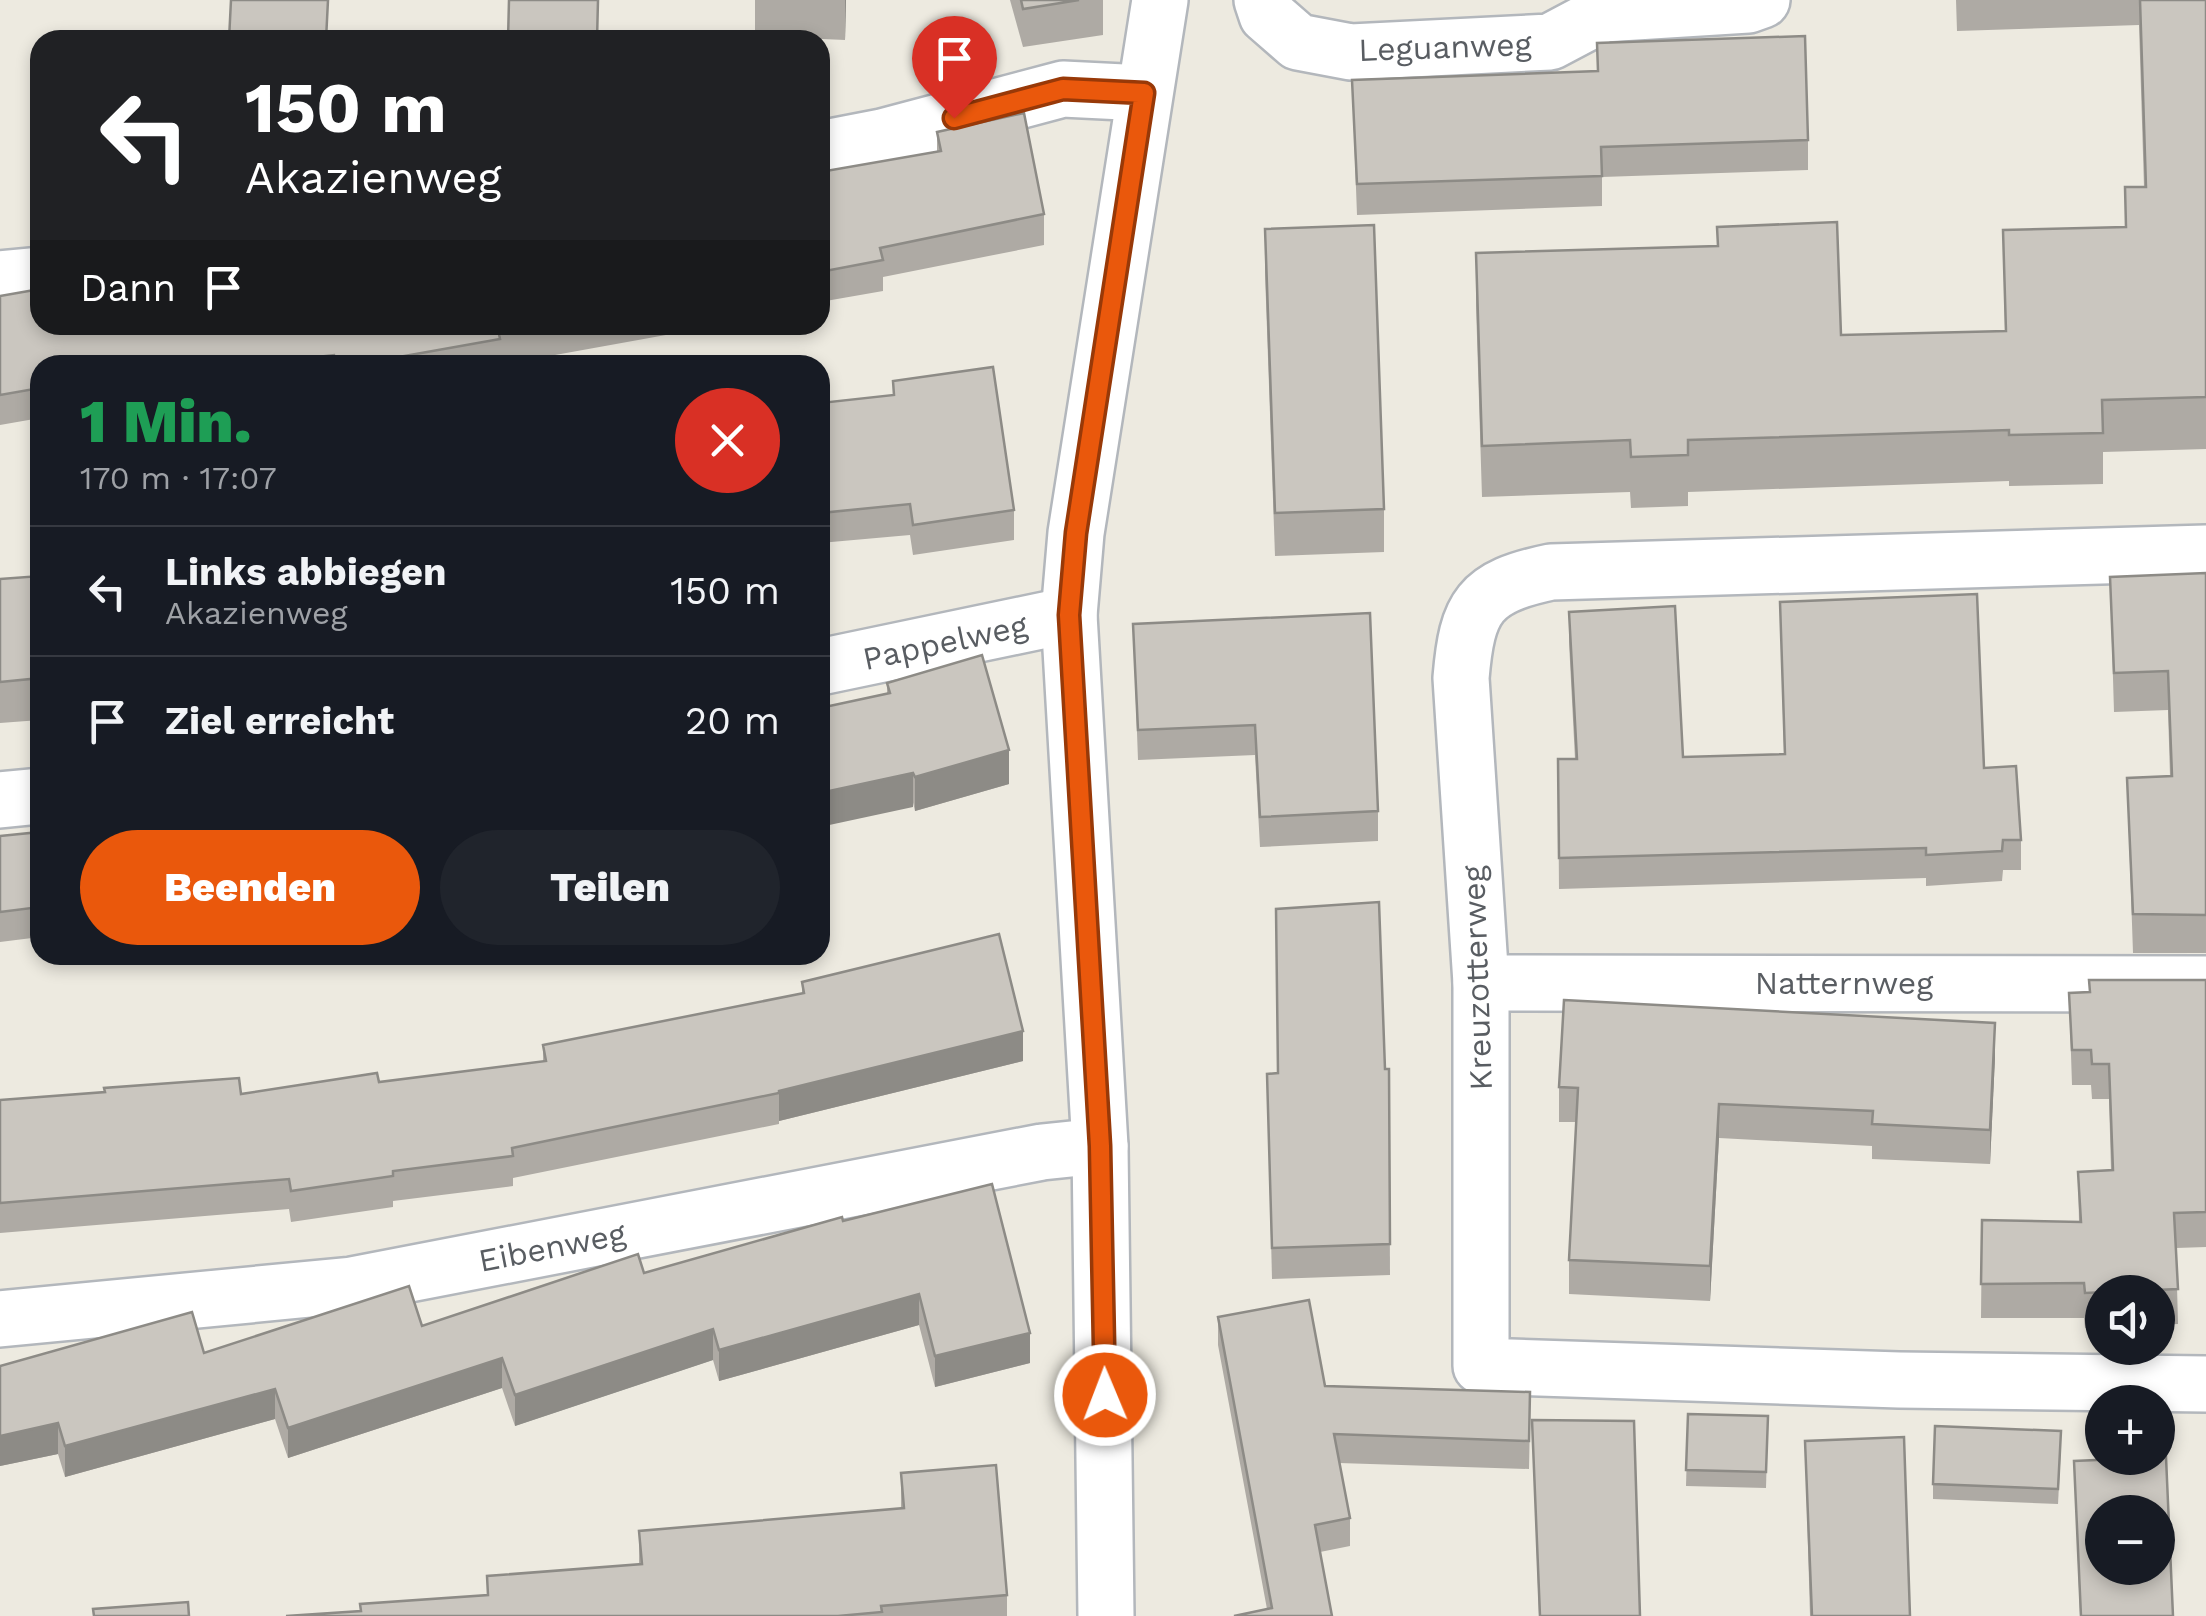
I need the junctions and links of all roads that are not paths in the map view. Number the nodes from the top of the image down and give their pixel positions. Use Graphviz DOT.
graph roads {
  1 [pos="1160,0"];
  2 [pos="1262,0"];
  3 [pos="1762,0"];
  4 [pos="1144,93"];
  5 [pos="830,147"];
  6 [pos="30,276"];
  7 [pos="0,279"];
  8 [pos="2206,553"];
  9 [pos="1069,615"];
  10 [pos="830,666"];
  11 [pos="30,797"];
  12 [pos="0,800"];
  13 [pos="1481,983"];
  14 [pos="2206,984"];
  15 [pos="1100,1146"];
  16 [pos="0,1319"];
  17 [pos="2206,1384"];
  18 [pos="1106,1616"];
  1 -- 4 [label="street"];
  2 -- 3 [label="street, Leguanweg"];
  4 -- 5 [label="street"];
  4 -- 9 [label="street"];
  6 -- 7 [label="street"];
  8 -- 13 [label="street, Kreuzotterweg"];
  9 -- 10 [label="street, Pappelweg"];
  9 -- 15 [label="street"];
  11 -- 12 [label="street"];
  13 -- 14 [label="street, Natternweg"];
  13 -- 17 [label="street, Kreuzotterweg"];
  15 -- 16 [label="street, Eibenweg"];
  15 -- 18 [label="street"];
}
